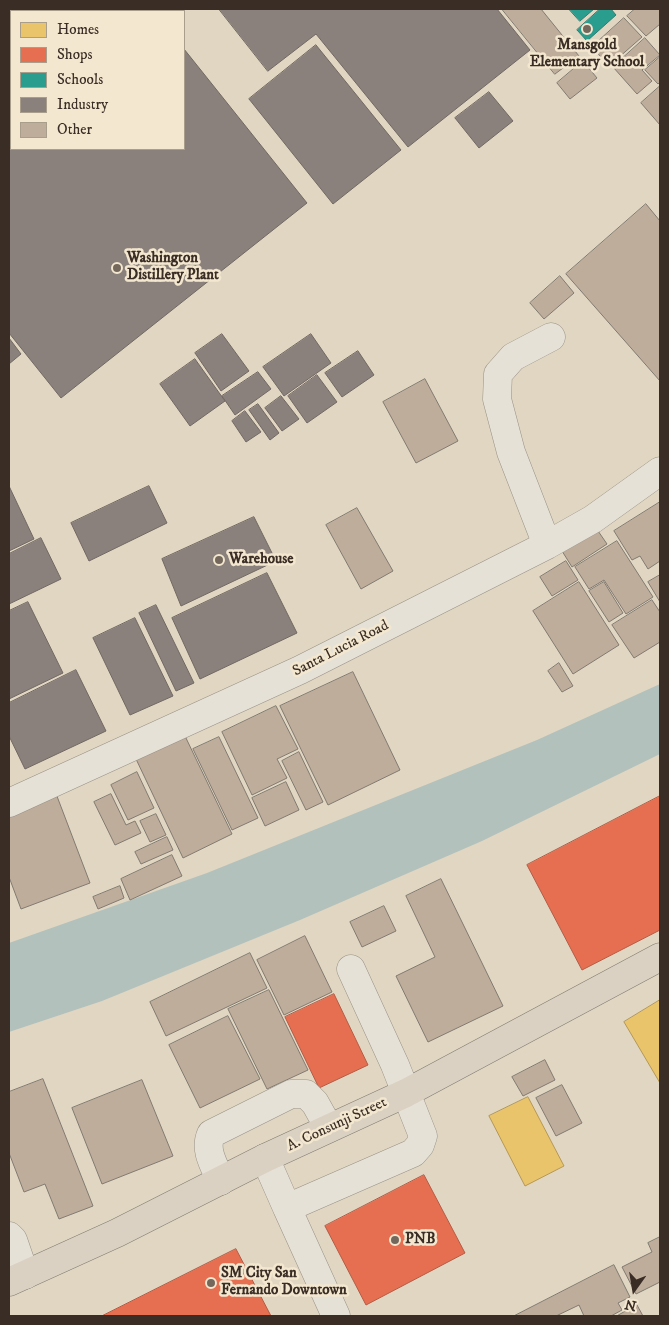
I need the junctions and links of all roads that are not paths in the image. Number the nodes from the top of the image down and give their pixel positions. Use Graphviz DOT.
graph roads {
  1 [pos="551,338"];
  2 [pos="660,471"];
  3 [pos="547,545"];
  4 [pos="9,803"];
  5 [pos="660,958"];
  6 [pos="351,969"];
  7 [pos="406,1094"];
  8 [pos="329,1128"];
  9 [pos="265,1158"];
  10 [pos="221,1181"];
  11 [pos="287,1208"];
  12 [pos="9,1236"];
  13 [pos="17,1279"];
  14 [pos="336,1316"];
  1 -- 3 [label="street"];
  2 -- 3 [label="street, Santa Lucia Road"];
  3 -- 4 [label="street, Santa Lucia Road"];
  5 -- 7 [label="main road, A. Consunji Street"];
  6 -- 7 [label="street"];
  7 -- 8 [label="main road, A. Consunji Street"];
  7 -- 11 [label="street"];
  8 -- 9 [label="main road, A. Consunji Street"];
  8 -- 10 [label="street"];
  9 -- 10 [label="main road, A. Consunji Street"];
  9 -- 11 [label="street"];
  10 -- 13 [label="main road, A. Consunji Street"];
  11 -- 14 [label="street"];
  12 -- 13 [label="street"];
}
